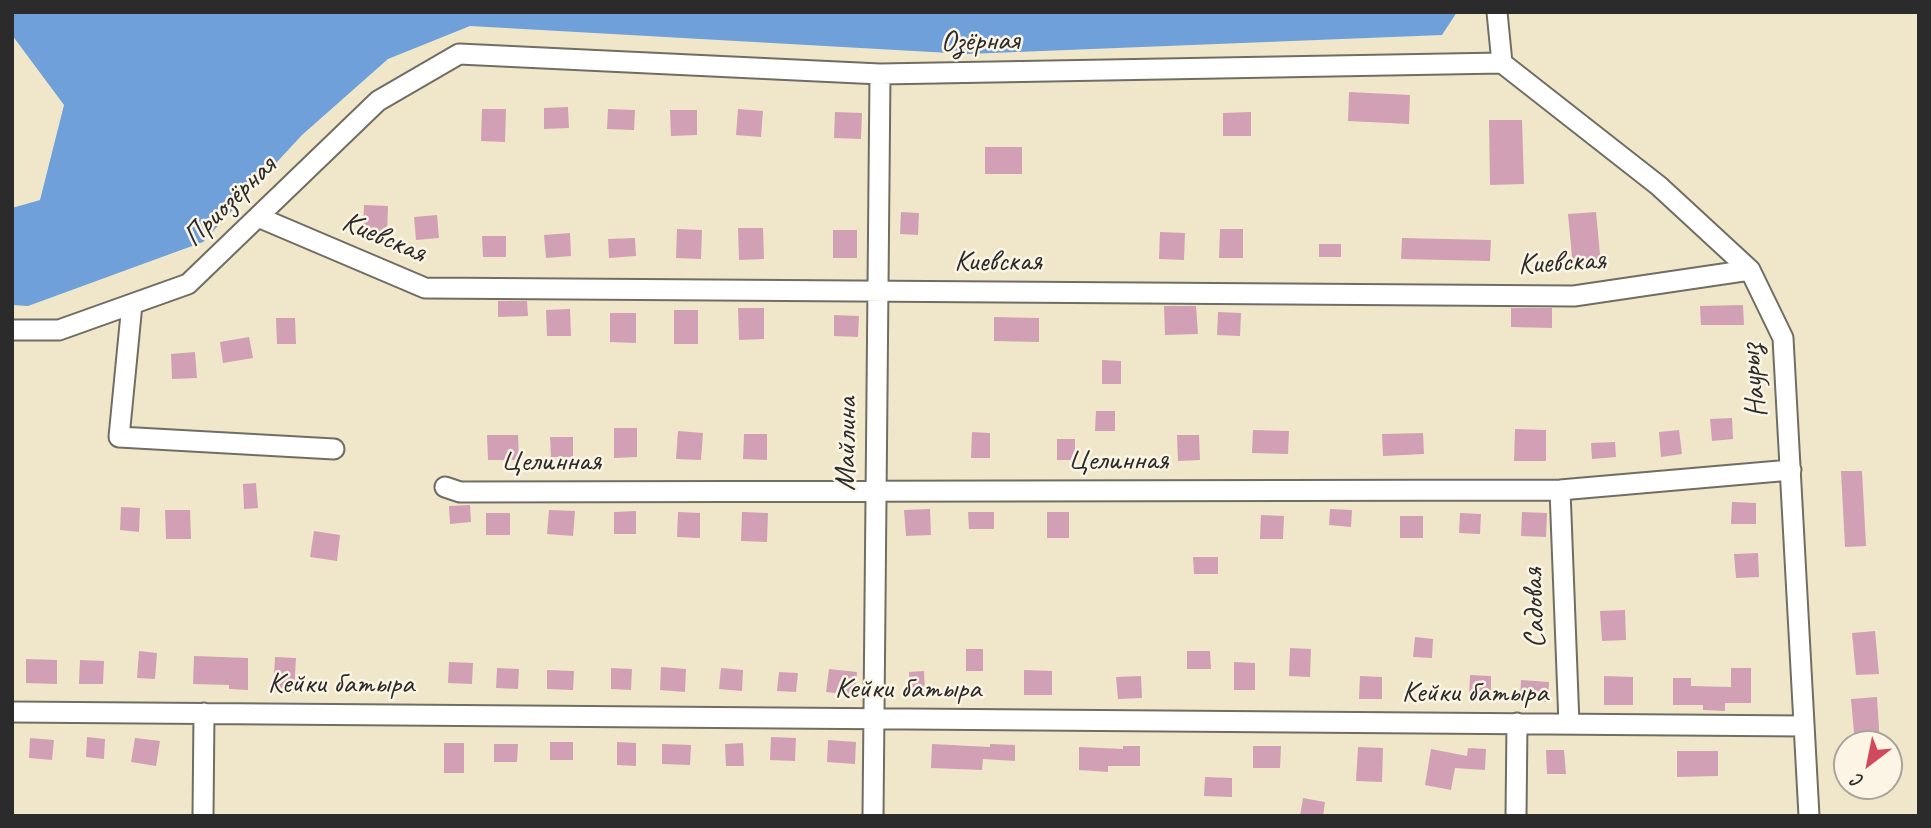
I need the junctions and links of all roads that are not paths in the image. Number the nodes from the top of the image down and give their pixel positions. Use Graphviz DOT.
graph roads {
  1 [pos="1497,12"];
  2 [pos="458,54"];
  3 [pos="1502,63"];
  4 [pos="880,74"];
  5 [pos="258,217"];
  6 [pos="1750,270"];
  7 [pos="878,291"];
  8 [pos="132,304"];
  9 [pos="12,330"];
  10 [pos="334,449"];
  11 [pos="1790,470"];
  12 [pos="445,486"];
  13 [pos="1560,490"];
  14 [pos="876,491"];
  15 [pos="12,712"];
  16 [pos="204,713"];
  17 [pos="874,718"];
  18 [pos="1517,723"];
  19 [pos="1569,724"];
  20 [pos="1804,726"];
  21 [pos="203,816"];
  22 [pos="873,816"];
  23 [pos="1516,816"];
  24 [pos="1809,816"];
  1 -- 3 [label="street"];
  2 -- 4 [label="street, Озёрная"];
  2 -- 5 [label="street, Приозёрная"];
  3 -- 4 [label="street, Озёрная"];
  3 -- 6 [label="street, Наурыз"];
  4 -- 7 [label="street, Майлина"];
  5 -- 7 [label="street, Киевская"];
  5 -- 8 [label="street, Приозёрная"];
  6 -- 7 [label="street, Киевская"];
  6 -- 11 [label="street, Наурыз"];
  7 -- 14 [label="street, Майлина"];
  8 -- 9 [label="street, Приозёрная"];
  8 -- 10 [label="street"];
  11 -- 13 [label="street, Целинная"];
  11 -- 20 [label="street, Наурыз"];
  12 -- 14 [label="street, Целинная"];
  13 -- 14 [label="street, Целинная"];
  13 -- 19 [label="street, Садовая"];
  14 -- 17 [label="street, Майлина"];
  15 -- 16 [label="street, Кейки батыра"];
  16 -- 17 [label="street, Кейки батыра"];
  16 -- 21 [label="street"];
  17 -- 18 [label="street, Кейки батыра"];
  17 -- 22 [label="street, Майлина"];
  18 -- 19 [label="street, Кейки батыра"];
  18 -- 23 [label="street"];
  19 -- 20 [label="street, Кейки батыра"];
  20 -- 24 [label="street, Наурыз"];
}
